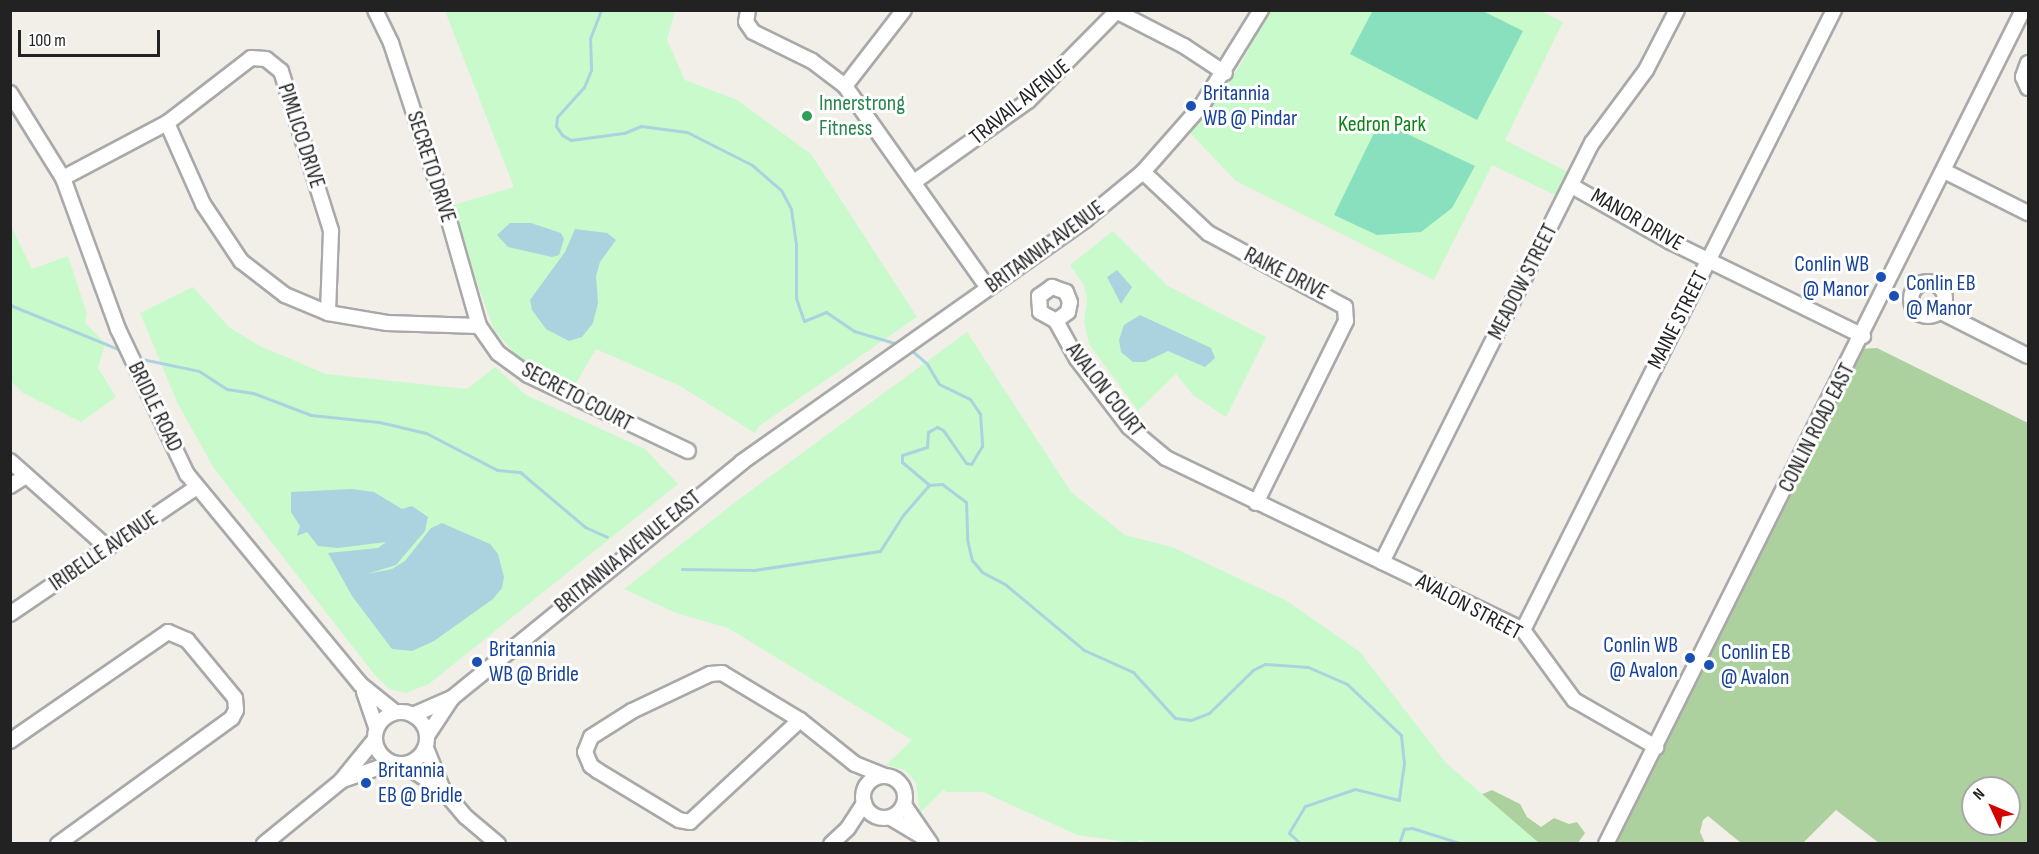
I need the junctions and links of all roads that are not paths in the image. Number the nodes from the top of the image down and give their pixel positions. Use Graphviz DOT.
graph roads {
  1 [pos="375,10"];
  2 [pos="748,10"];
  3 [pos="904,10"];
  4 [pos="1261,10"];
  5 [pos="1677,10"];
  6 [pos="1833,10"];
  7 [pos="2023,10"];
  8 [pos="1115,11"];
  9 [pos="2028,63"];
  10 [pos="1225,73"];
  11 [pos="845,86"];
  12 [pos="2028,88"];
  13 [pos="10,93"];
  14 [pos="167,123"];
  15 [pos="1944,171"];
  16 [pos="1143,172"];
  17 [pos="63,178"];
  18 [pos="914,182"];
  19 [pos="1572,186"];
  20 [pos="2028,213"];
  21 [pos="1709,260"];
  22 [pos="988,288"];
  23 [pos="1941,312"];
  24 [pos="328,313"];
  25 [pos="1056,321"];
  26 [pos="478,326"];
  27 [pos="1863,336"];
  28 [pos="2028,356"];
  29 [pos="781,434"];
  30 [pos="688,452"];
  31 [pos="10,461"];
  32 [pos="26,476"];
  33 [pos="10,486"];
  34 [pos="197,487"];
  35 [pos="1256,503"];
  36 [pos="108,548"];
  37 [pos="1382,562"];
  38 [pos="10,614"];
  39 [pos="1523,630"];
  40 [pos="360,684"];
  41 [pos="452,698"];
  42 [pos="395,712"];
  43 [pos="413,715"];
  44 [pos="800,720"];
  45 [pos="376,734"];
  46 [pos="10,741"];
  47 [pos="427,742"];
  48 [pos="1656,747"];
  49 [pos="397,763"];
  50 [pos="855,764"];
  51 [pos="884,776"];
  52 [pos="341,781"];
  53 [pos="443,790"];
  54 [pos="864,798"];
  55 [pos="904,806"];
  56 [pos="886,818"];
  57 [pos="848,828"];
  58 [pos="927,840"];
  59 [pos="58,843"];
  60 [pos="264,843"];
  61 [pos="498,843"];
  62 [pos="831,843"];
  63 [pos="1606,843"];
  1 -- 26 [label="street, SECRETO DRIVE"];
  2 -- 11 [label="street"];
  3 -- 11 [label="street"];
  4 -- 10 [label="street, BRITANNIA AVENUE"];
  5 -- 19 [label="street, MEADOW STREET"];
  6 -- 21 [label="street, MAINE STREET"];
  7 -- 15 [label="street, CONLIN ROAD EAST"];
  8 -- 10 [label="street"];
  8 -- 18 [label="street, TRAVAIL AVENUE"];
  9 -- 12 [label="street"];
  10 -- 16 [label="street, BRITANNIA AVENUE"];
  11 -- 18 [label="street"];
  13 -- 17 [label="street, BRIDLE ROAD"];
  14 -- 17 [label="street, PIMLICO DRIVE"];
  14 -- 24 [label="street"];
  14 -- 24 [label="street, PIMLICO DRIVE"];
  15 -- 20 [label="street"];
  15 -- 27 [label="street, CONLIN ROAD EAST"];
  16 -- 22 [label="street, BRITANNIA AVENUE"];
  16 -- 35 [label="street, RAIKE DRIVE"];
  17 -- 34 [label="street, BRIDLE ROAD"];
  18 -- 22 [label="street"];
  19 -- 21 [label="street, MANOR DRIVE"];
  19 -- 37 [label="street, MEADOW STREET"];
  21 -- 27 [label="street, MANOR DRIVE"];
  21 -- 39 [label="street, MAINE STREET"];
  22 -- 29 [label="street, BRITANNIA AVENUE"];
  23 -- 28 [label="street"];
  24 -- 26 [label="street"];
  25 -- 35 [label="street, AVALON COURT"];
  26 -- 30 [label="street, SECRETO COURT"];
  27 -- 48 [label="street, CONLIN ROAD EAST"];
  29 -- 41 [label="street, BRITANNIA AVENUE EAST"];
  31 -- 32 [label="street"];
  32 -- 33 [label="street"];
  32 -- 36 [label="street"];
  34 -- 36 [label="street, IRIBELLE AVENUE"];
  34 -- 40 [label="street, BRIDLE ROAD"];
  35 -- 37 [label="street, AVALON STREET"];
  36 -- 38 [label="street, IRIBELLE AVENUE"];
  37 -- 39 [label="street, AVALON STREET"];
  39 -- 48 [label="street, AVALON STREET"];
  40 -- 42 [label="street, BRIDLE ROAD"];
  40 -- 45 [label="street, BRIDLE ROAD"];
  41 -- 43 [label="street, BRITANNIA AVENUE EAST"];
  41 -- 47 [label="street, BRITANNIA AVENUE EAST"];
  42 -- 43 [label="street"];
  42 -- 45 [label="street"];
  43 -- 47 [label="street"];
  44 -- 44 [label="street"];
  44 -- 50 [label="street"];
  45 -- 49 [label="street"];
  45 -- 52 [label="street"];
  46 -- 59 [label="street"];
  47 -- 49 [label="street"];
  47 -- 53 [label="street"];
  48 -- 63 [label="street, CONLIN ROAD EAST"];
  49 -- 52 [label="street"];
  49 -- 53 [label="street"];
  50 -- 51 [label="street"];
  50 -- 54 [label="street"];
  51 -- 54 [label="street"];
  51 -- 55 [label="street"];
  52 -- 60 [label="street"];
  53 -- 61 [label="street"];
  54 -- 56 [label="street"];
  54 -- 57 [label="street"];
  55 -- 56 [label="street"];
  55 -- 58 [label="street"];
  56 -- 57 [label="street"];
  56 -- 58 [label="street"];
  57 -- 62 [label="street"];
}
